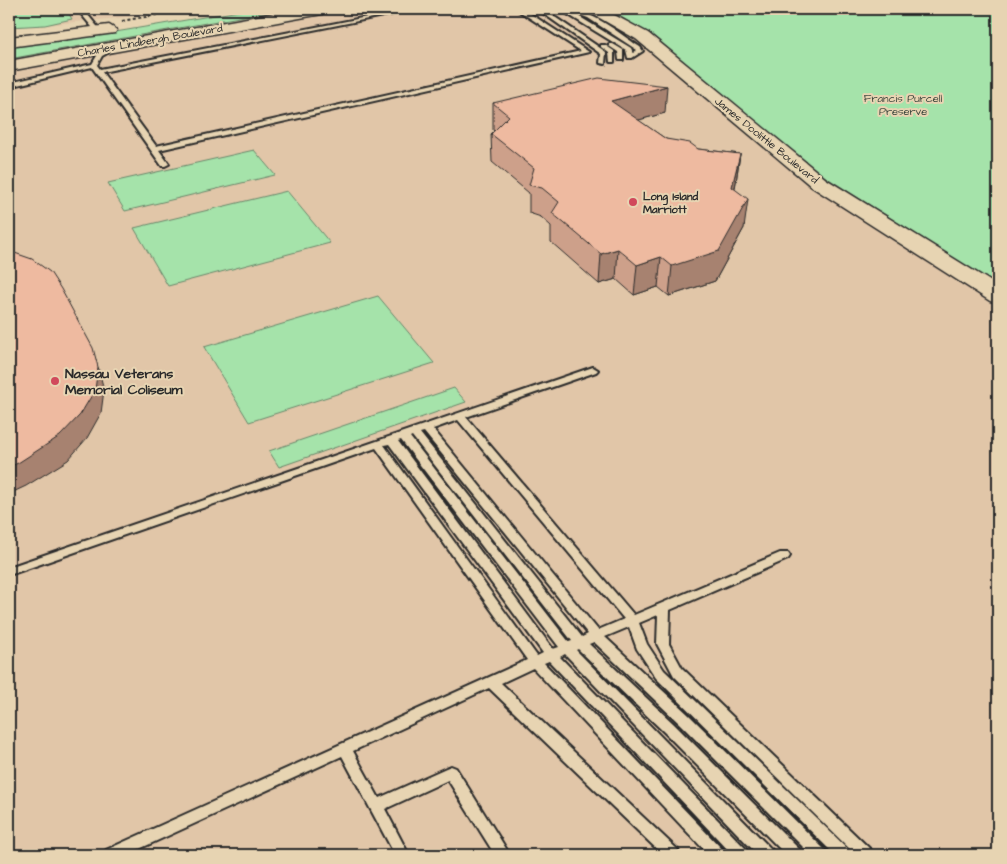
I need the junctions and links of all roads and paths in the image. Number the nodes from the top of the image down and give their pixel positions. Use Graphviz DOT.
graph roads {
  1 [pos="80,9"];
  2 [pos="190,9"];
  3 [pos="322,9"];
  4 [pos="415,9"];
  5 [pos="519,9"];
  6 [pos="540,9"];
  7 [pos="551,9"];
  8 [pos="556,9"];
  9 [pos="562,9"];
  10 [pos="569,9"];
  11 [pos="592,9"];
  12 [pos="123,24"];
  13 [pos="99,32"];
  14 [pos="9,42"];
  15 [pos="116,46"];
  16 [pos="621,59"];
  17 [pos="612,61"];
  18 [pos="603,63"];
  19 [pos="9,66"];
  20 [pos="97,68"];
  21 [pos="9,85"];
  22 [pos="154,150"];
  23 [pos="165,164"];
  24 [pos="998,296"];
  25 [pos="593,370"];
  26 [pos="460,416"];
  27 [pos="426,427"];
  28 [pos="408,433"];
  29 [pos="391,440"];
  30 [pos="378,444"];
  31 [pos="784,556"];
  32 [pos="9,571"];
  33 [pos="664,607"];
  34 [pos="632,620"];
  35 [pos="596,636"];
  36 [pos="580,642"];
  37 [pos="567,648"];
  38 [pos="550,655"];
  39 [pos="534,662"];
  40 [pos="491,682"];
  41 [pos="345,748"];
  42 [pos="376,806"];
  43 [pos="111,855"];
  44 [pos="402,855"];
  45 [pos="503,855"];
  46 [pos="673,855"];
  47 [pos="718,855"];
  48 [pos="742,855"];
  49 [pos="767,855"];
  50 [pos="795,855"];
  51 [pos="820,855"];
  52 [pos="844,855"];
  53 [pos="866,855"];
  1 -- 13 [label="lane"];
  2 -- 12 [label="path"];
  3 -- 15 [label="street, Charles Lindbergh Boulevard"];
  4 -- 20 [label="lane"];
  5 -- 22 [label="lane"];
  6 -- 18 [label="lane"];
  7 -- 17 [label="lane"];
  8 -- 16 [label="lane"];
  9 -- 10 [label="lane"];
  11 -- 24 [label="street, James Doolittle Boulevard"];
  12 -- 13 [label="street, Charles Lindbergh Boulevard"];
  13 -- 14 [label="street, Charles Lindbergh Boulevard"];
  15 -- 19 [label="street, Charles Lindbergh Boulevard"];
  15 -- 20 [label="lane"];
  20 -- 21 [label="lane"];
  20 -- 22 [label="lane"];
  22 -- 23 [label="lane"];
  25 -- 26 [label="lane"];
  26 -- 27 [label="lane"];
  26 -- 34 [label="lane"];
  27 -- 28 [label="lane"];
  27 -- 35 [label="lane"];
  28 -- 29 [label="lane"];
  28 -- 36 [label="lane"];
  28 -- 37 [label="lane"];
  29 -- 30 [label="lane"];
  29 -- 38 [label="lane"];
  30 -- 32 [label="lane"];
  30 -- 39 [label="lane"];
  31 -- 33 [label="lane"];
  33 -- 34 [label="lane"];
  33 -- 53 [label="lane"];
  34 -- 35 [label="lane"];
  34 -- 52 [label="lane"];
  35 -- 36 [label="lane"];
  35 -- 51 [label="lane"];
  36 -- 37 [label="lane"];
  36 -- 50 [label="lane"];
  37 -- 38 [label="lane"];
  37 -- 49 [label="lane"];
  38 -- 39 [label="lane"];
  38 -- 48 [label="lane"];
  39 -- 40 [label="lane"];
  39 -- 47 [label="lane"];
  40 -- 41 [label="lane"];
  40 -- 46 [label="lane"];
  41 -- 42 [label="lane"];
  41 -- 43 [label="lane"];
  42 -- 44 [label="lane"];
  42 -- 45 [label="lane"];
}
